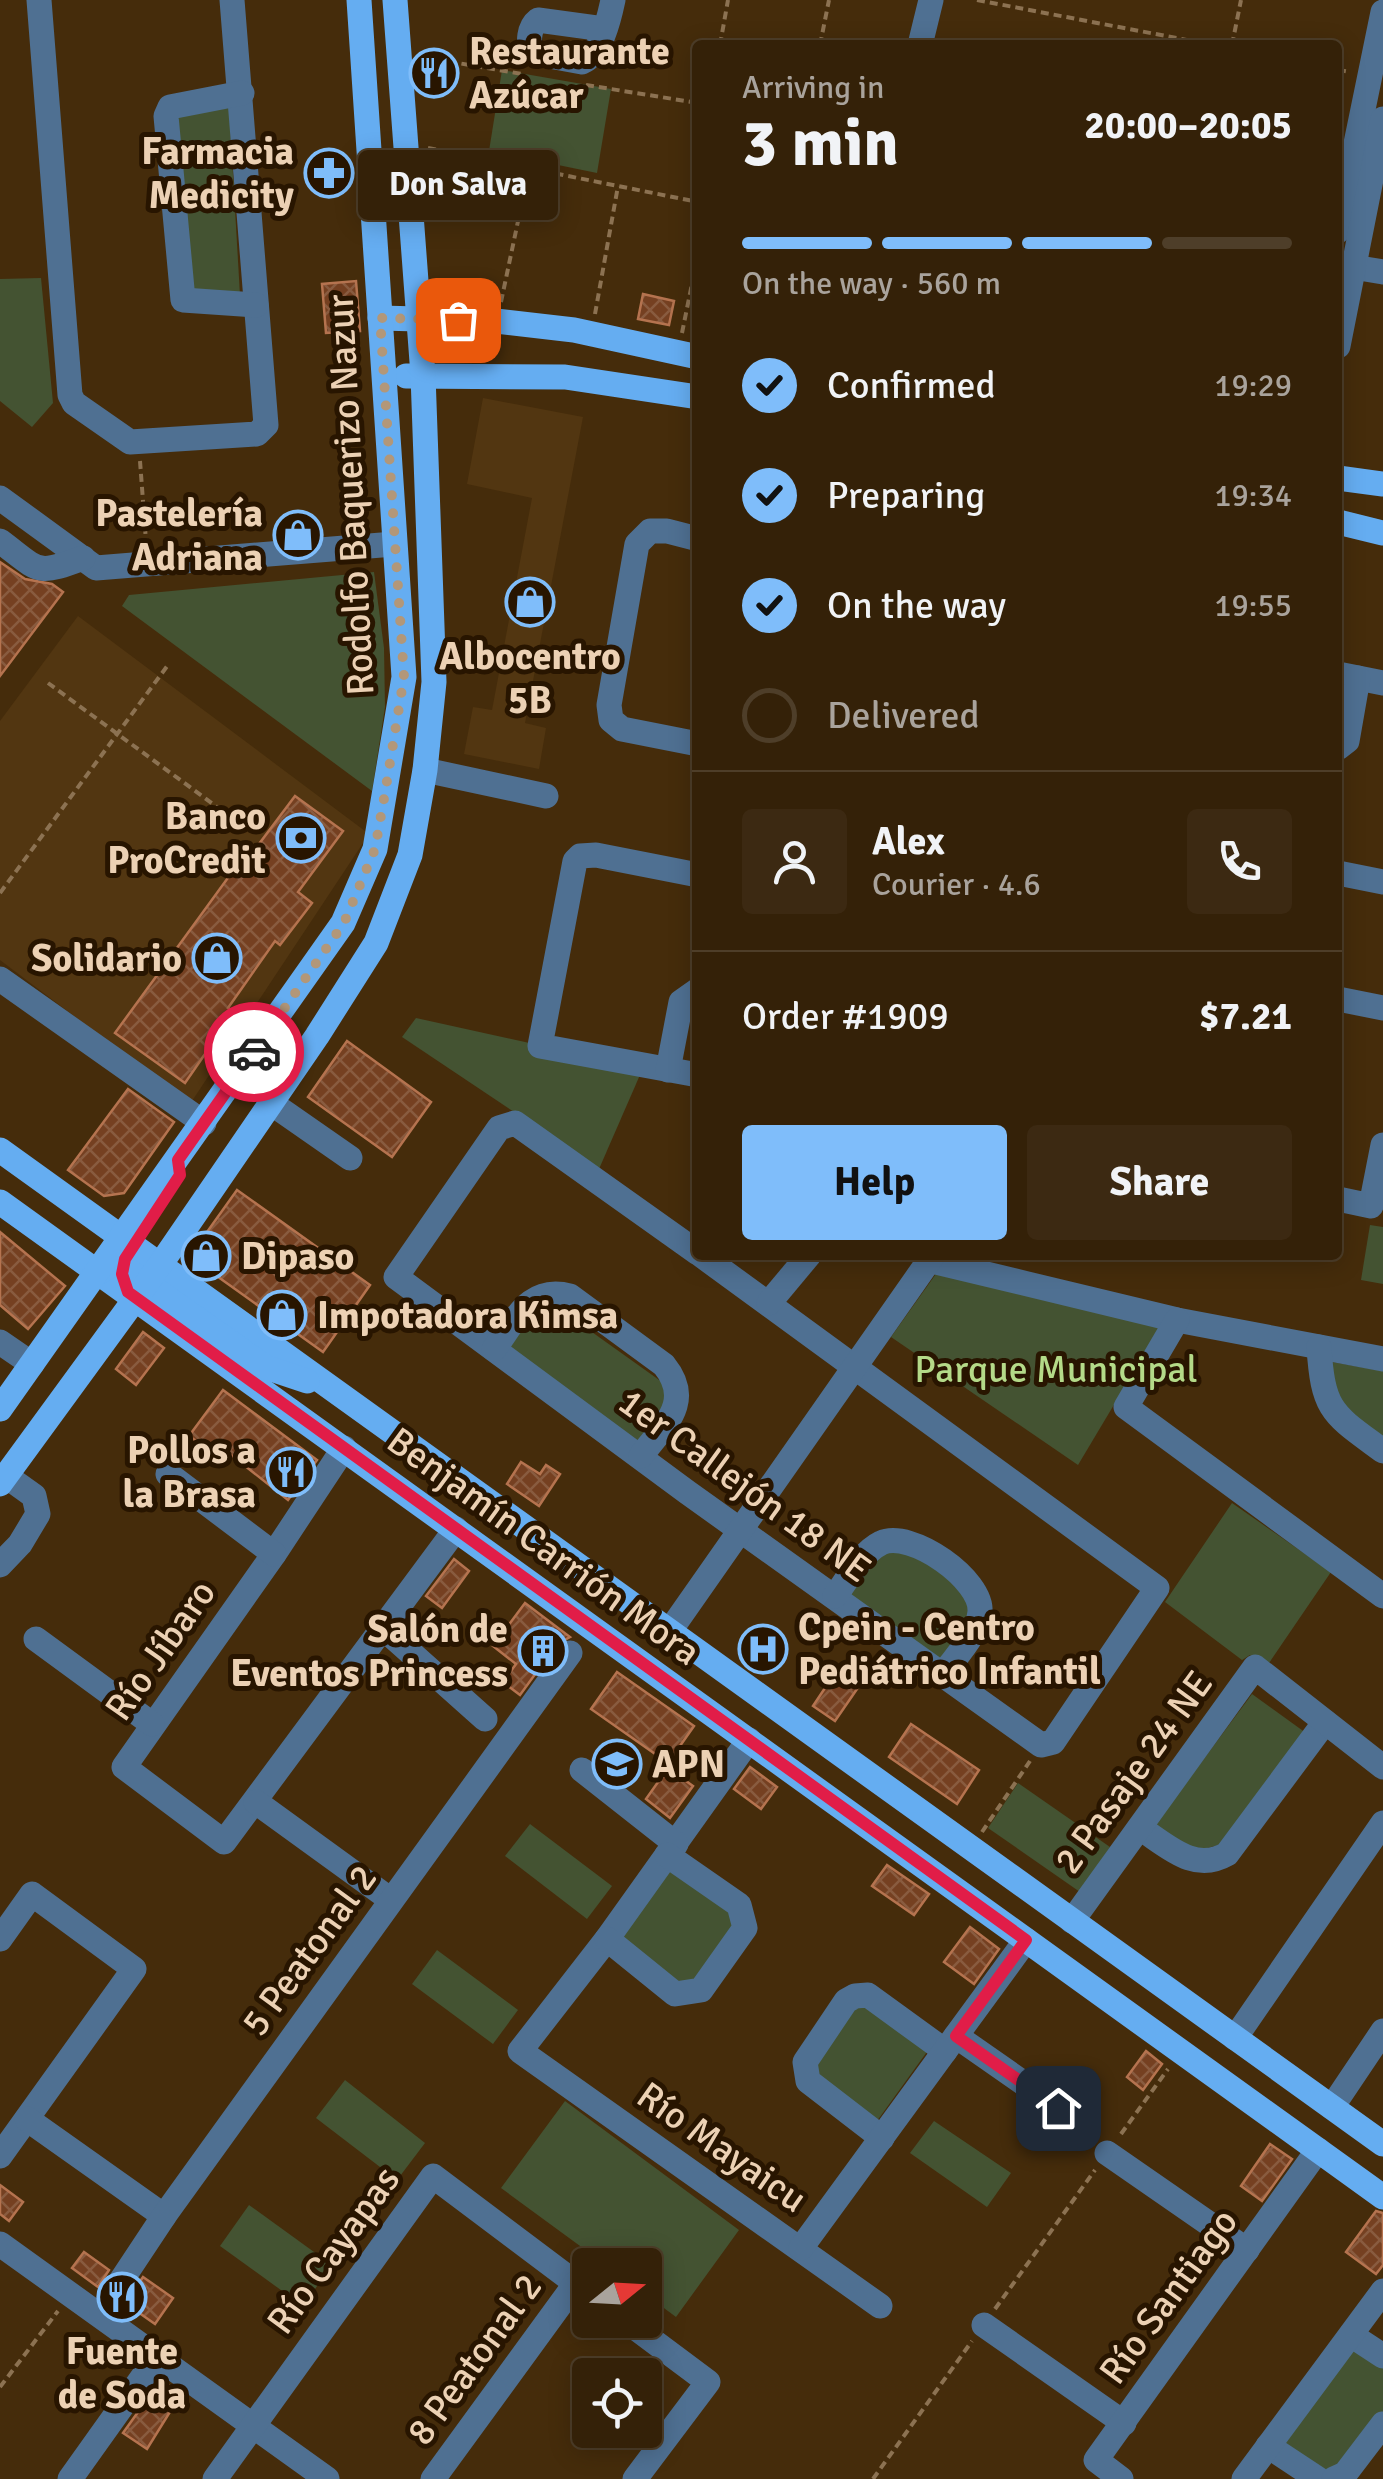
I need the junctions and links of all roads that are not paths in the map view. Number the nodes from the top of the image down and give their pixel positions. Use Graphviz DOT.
graph roads {
  1 [pos="39,0"];
  2 [pos="232,0"];
  3 [pos="359,0"];
  4 [pos="395,0"];
  5 [pos="930,0"];
  6 [pos="1383,12"];
  7 [pos="921,40"];
  8 [pos="1379,50"];
  9 [pos="242,93"];
  10 [pos="1383,119"];
  11 [pos="1345,219"];
  12 [pos="1354,267"];
  13 [pos="1383,272"];
  14 [pos="256,305"];
  15 [pos="380,318"];
  16 [pos="419,320"];
  17 [pos="1342,326"];
  18 [pos="688,355"];
  19 [pos="423,376"];
  20 [pos="386,377"];
  21 [pos="692,396"];
  22 [pos="1342,479"];
  23 [pos="1383,484"];
  24 [pos="0,498"];
  25 [pos="1342,523"];
  26 [pos="1383,532"];
  27 [pos="692,537"];
  28 [pos="0,541"];
  29 [pos="394,544"];
  30 [pos="84,558"];
  31 [pos="1360,679"];
  32 [pos="692,743"];
  33 [pos="1342,745"];
  34 [pos="425,770"];
  35 [pos="546,796"];
  36 [pos="692,873"];
  37 [pos="1342,874"];
  38 [pos="1383,882"];
  39 [pos="0,979"];
  40 [pos="692,994"];
  41 [pos="1342,1000"];
  42 [pos="1383,1008"];
  43 [pos="668,1070"];
  44 [pos="692,1074"];
  45 [pos="271,1103"];
  46 [pos="204,1124"];
  47 [pos="1383,1145"];
  48 [pos="0,1150"];
  49 [pos="350,1158"];
  50 [pos="0,1172"];
  51 [pos="1342,1200"];
  52 [pos="0,1202"];
  53 [pos="692,1249"];
  54 [pos="120,1256"];
  55 [pos="707,1260"];
  56 [pos="804,1260"];
  57 [pos="932,1260"];
  58 [pos="941,1260"];
  59 [pos="143,1284"];
  60 [pos="769,1304"];
  61 [pos="1177,1320"];
  62 [pos="0,1342"];
  63 [pos="1319,1347"];
  64 [pos="494,1348"];
  65 [pos="1383,1359"];
  66 [pos="32,1364"];
  67 [pos="856,1368"];
  68 [pos="0,1409"];
  69 [pos="344,1448"];
  70 [pos="1383,1451"];
  71 [pos="641,1456"];
  72 [pos="430,1460"];
  73 [pos="168,1474"];
  74 [pos="3,1480"];
  75 [pos="456,1529"];
  76 [pos="742,1529"];
  77 [pos="274,1554"];
  78 [pos="561,1554"];
  79 [pos="0,1565"];
  80 [pos="834,1596"];
  81 [pos="1383,1596"];
  82 [pos="383,1628"];
  83 [pos="669,1632"];
  84 [pos="36,1638"];
  85 [pos="570,1653"];
  86 [pos="944,1673"];
  87 [pos="485,1720"];
  88 [pos="1325,1722"];
  89 [pos="152,1724"];
  90 [pos="749,1740"];
  91 [pos="1383,1767"];
  92 [pos="582,1770"];
  93 [pos="256,1802"];
  94 [pos="1383,1823"];
  95 [pos="1140,1828"];
  96 [pos="672,1849"];
  97 [pos="392,1900"];
  98 [pos="1072,1921"];
  99 [pos="0,1938"];
  100 [pos="606,1940"];
  101 [pos="1026,1940"];
  102 [pos="1383,2031"];
  103 [pos="1235,2038"];
  104 [pos="950,2044"];
  105 [pos="1332,2107"];
  106 [pos="1058,2108"];
  107 [pos="27,2120"];
  108 [pos="882,2138"];
  109 [pos="1383,2144"];
  110 [pos="1321,2152"];
  111 [pos="1107,2153"];
  112 [pos="0,2156"];
  113 [pos="1383,2178"];
  114 [pos="1383,2197"];
  115 [pos="164,2216"];
  116 [pos="0,2244"];
  117 [pos="802,2248"];
  118 [pos="1247,2250"];
  119 [pos="572,2280"];
  120 [pos="1383,2291"];
  121 [pos="113,2293"];
  122 [pos="572,2302"];
  123 [pos="880,2306"];
  124 [pos="984,2325"];
  125 [pos="1351,2335"];
  126 [pos="649,2338"];
  127 [pos="1383,2356"];
  128 [pos="157,2357"];
  129 [pos="1124,2422"];
  130 [pos="1383,2424"];
  131 [pos="252,2426"];
  132 [pos="1268,2446"];
  133 [pos="70,2479"];
  134 [pos="215,2479"];
  135 [pos="328,2479"];
  136 [pos="433,2479"];
  137 [pos="636,2479"];
  138 [pos="1121,2479"];
  139 [pos="1244,2479"];
  140 [pos="1318,2479"];
  141 [pos="1334,2479"];
  1 -- 14 [label="street"];
  2 -- 9 [label="street"];
  3 -- 15 [label="main road, Rodolfo Baquerizo Nazur"];
  4 -- 16 [label="main road, Rodolfo Baquerizo Nazur"];
  5 -- 7 [label="street"];
  6 -- 8 [label="street"];
  8 -- 11 [label="street"];
  9 -- 14 [label="street"];
  9 -- 14 [label="street"];
  10 -- 11 [label="street"];
  11 -- 12 [label="street"];
  12 -- 13 [label="street"];
  12 -- 17 [label="street"];
  15 -- 16 [label="main road"];
  15 -- 20 [label="main road, Rodolfo Baquerizo Nazur"];
  16 -- 18 [label="main road"];
  16 -- 19 [label="main road, Rodolfo Baquerizo Nazur"];
  19 -- 20 [label="main road"];
  19 -- 21 [label="main road"];
  19 -- 34 [label="main road, Rodolfo Baquerizo Nazur"];
  20 -- 29 [label="main road, Rodolfo Baquerizo Nazur"];
  22 -- 23 [label="main road"];
  24 -- 30 [label="street"];
  25 -- 26 [label="main road"];
  27 -- 32 [label="street"];
  28 -- 30 [label="street"];
  29 -- 30 [label="street"];
  29 -- 46 [label="main road, Rodolfo Baquerizo Nazur"];
  31 -- 33 [label="street"];
  34 -- 35 [label="street"];
  34 -- 45 [label="main road, Rodolfo Baquerizo Nazur"];
  36 -- 43 [label="street"];
  37 -- 38 [label="street"];
  39 -- 46 [label="street"];
  40 -- 43 [label="street"];
  41 -- 42 [label="street"];
  43 -- 44 [label="street"];
  45 -- 49 [label="street"];
  45 -- 59 [label="main road, Rodolfo Baquerizo Nazur"];
  46 -- 54 [label="main road, Rodolfo Baquerizo Nazur"];
  47 -- 51 [label="street"];
  48 -- 54 [label="main road, Benjamín Carrión Mora"];
  50 -- 54 [label="main road"];
  52 -- 54 [label="main road, Benjamín Carrión Mora"];
  53 -- 64 [label="street, 1er Callejón 18 NE"];
  54 -- 59 [label="main road, Benjamín Carrión Mora"];
  54 -- 59 [label="main road"];
  54 -- 66 [label="main road, Rodolfo Baquerizo Nazur"];
  55 -- 60 [label="street"];
  56 -- 60 [label="street"];
  57 -- 67 [label="street"];
  58 -- 61 [label="street"];
  59 -- 69 [label="main road, Benjamín Carrión Mora"];
  59 -- 72 [label="main road, Benjamín Carrión Mora"];
  59 -- 74 [label="main road, Rodolfo Baquerizo Nazur"];
  60 -- 67 [label="street"];
  61 -- 63 [label="street"];
  61 -- 81 [label="street"];
  62 -- 66 [label="street"];
  63 -- 65 [label="street"];
  63 -- 70 [label="street"];
  64 -- 71 [label="street, 1er Callejón 18 NE"];
  64 -- 71 [label="street"];
  66 -- 68 [label="main road, Rodolfo Baquerizo Nazur"];
  67 -- 76 [label="street"];
  67 -- 86 [label="street, 1er Callejón 18 NE"];
  69 -- 72 [label="main road"];
  69 -- 75 [label="main road, Benjamín Carrión Mora"];
  69 -- 77 [label="street, Río Jíbaro"];
  71 -- 76 [label="street, 1er Callejón 18 NE"];
  72 -- 78 [label="main road, Benjamín Carrión Mora"];
  73 -- 77 [label="street"];
  74 -- 79 [label="street"];
  75 -- 78 [label="main road"];
  75 -- 82 [label="street, Río Jíbaro"];
  75 -- 90 [label="main road, Benjamín Carrión Mora"];
  76 -- 80 [label="street, 1er Callejón 18 NE"];
  76 -- 83 [label="street"];
  77 -- 89 [label="street, Río Jíbaro"];
  78 -- 83 [label="main road, Benjamín Carrión Mora"];
  80 -- 86 [label="street, 1er Callejón 18 NE"];
  80 -- 86 [label="street"];
  82 -- 87 [label="street"];
  82 -- 93 [label="street, Río Jíbaro"];
  83 -- 98 [label="main road, Benjamín Carrión Mora"];
  84 -- 89 [label="street"];
  85 -- 97 [label="street, 5 Peatonal 2"];
  88 -- 91 [label="street"];
  88 -- 95 [label="street"];
  88 -- 95 [label="street, 2 Pasaje 24 NE"];
  89 -- 93 [label="street, Río Jíbaro"];
  90 -- 96 [label="street"];
  90 -- 101 [label="main road, Benjamín Carrión Mora"];
  92 -- 96 [label="street"];
  93 -- 97 [label="street"];
  94 -- 103 [label="street"];
  95 -- 98 [label="street, 2 Pasaje 24 NE"];
  96 -- 100 [label="street"];
  96 -- 100 [label="street"];
  97 -- 115 [label="street, 5 Peatonal 2"];
  98 -- 103 [label="main road, Benjamín Carrión Mora"];
  99 -- 107 [label="street"];
  100 -- 117 [label="street, Río Mayaicu"];
  101 -- 104 [label="street"];
  101 -- 110 [label="main road, Benjamín Carrión Mora"];
  102 -- 105 [label="street"];
  103 -- 105 [label="main road, Benjamín Carrión Mora"];
  104 -- 106 [label="street"];
  104 -- 108 [label="street"];
  104 -- 108 [label="street"];
  105 -- 109 [label="main road, Benjamín Carrión Mora"];
  107 -- 112 [label="street"];
  107 -- 115 [label="street"];
  108 -- 117 [label="street"];
  110 -- 113 [label="main road"];
  110 -- 114 [label="main road, Benjamín Carrión Mora"];
  110 -- 118 [label="street, Río Santiago"];
  111 -- 118 [label="street"];
  115 -- 121 [label="street, 5 Peatonal 2"];
  116 -- 128 [label="street"];
  117 -- 123 [label="street, Río Mayaicu"];
  118 -- 129 [label="street, Río Santiago"];
  119 -- 131 [label="street, Río Cayapas"];
  120 -- 125 [label="street"];
  122 -- 136 [label="street, 8 Peatonal 2"];
  124 -- 129 [label="street"];
  125 -- 127 [label="street"];
  125 -- 132 [label="street"];
  126 -- 137 [label="street"];
  128 -- 131 [label="street"];
  128 -- 133 [label="street"];
  129 -- 138 [label="street, Río Santiago"];
  130 -- 141 [label="street"];
  131 -- 134 [label="street, Río Cayapas"];
  131 -- 135 [label="street"];
  132 -- 139 [label="street"];
  132 -- 140 [label="street"];
}
